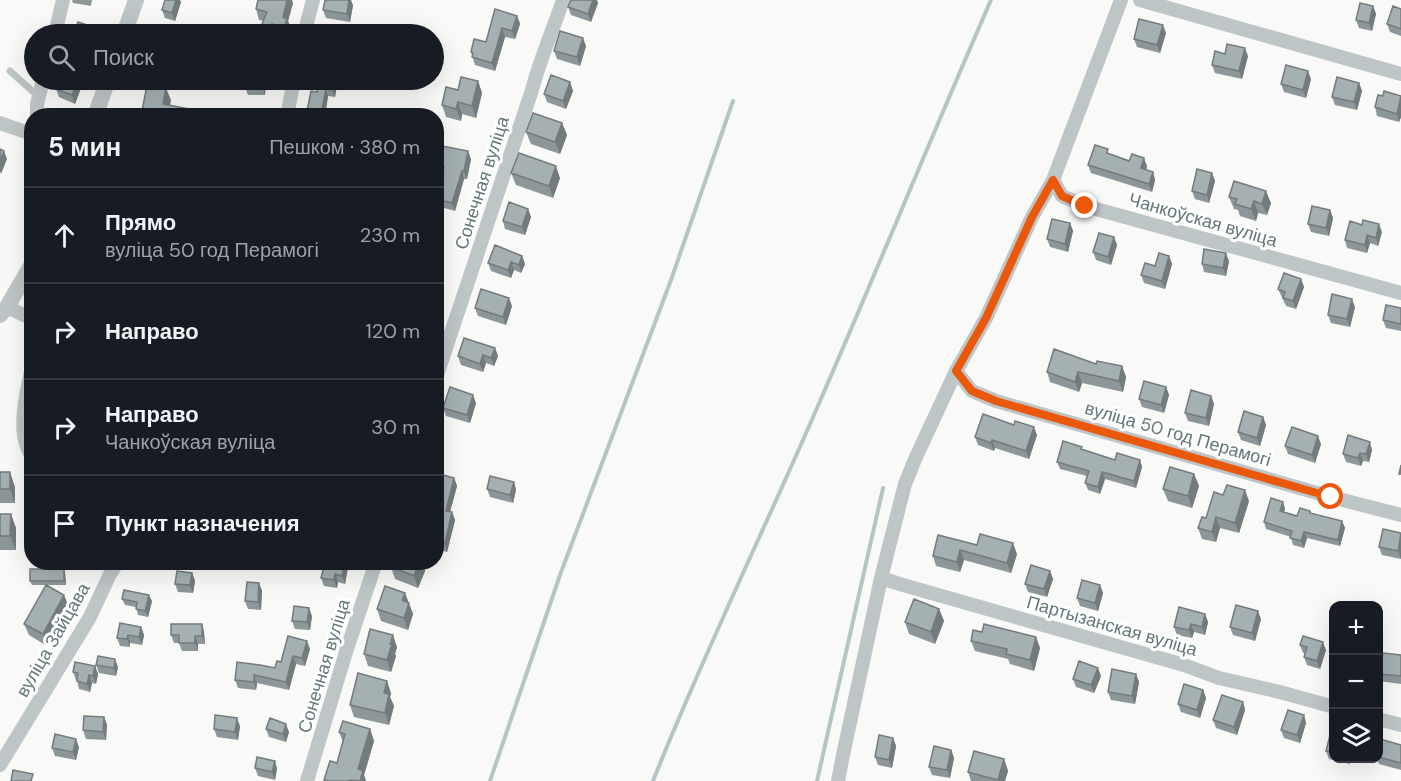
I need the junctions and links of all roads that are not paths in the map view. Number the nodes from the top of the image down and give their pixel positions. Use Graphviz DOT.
graph roads {
  1 [pos="63,0"];
  2 [pos="136,0"];
  3 [pos="313,0"];
  4 [pos="563,0"];
  5 [pos="1121,0"];
  6 [pos="1140,0"];
  7 [pos="57,24"];
  8 [pos="128,24"];
  9 [pos="307,24"];
  10 [pos="10,71"];
  11 [pos="1401,75"];
  12 [pos="24,84"];
  13 [pos="31,90"];
  14 [pos="41,90"];
  15 [pos="104,90"];
  16 [pos="292,90"];
  17 [pos="39,97"];
  18 [pos="37,108"];
  19 [pos="98,108"];
  20 [pos="289,108"];
  21 [pos="0,123"];
  22 [pos="24,131"];
  23 [pos="1053,180"];
  24 [pos="24,277"];
  25 [pos="1401,293"];
  26 [pos="3,311"];
  27 [pos="24,317"];
  28 [pos="444,354"];
  29 [pos="956,371"];
  30 [pos="24,411"];
  31 [pos="24,430"];
  32 [pos="1401,515"];
  33 [pos="113,570"];
  34 [pos="373,570"];
  35 [pos="881,578"];
  36 [pos="1329,706"];
  37 [pos="1383,720"];
  38 [pos="1401,725"];
  39 [pos="0,765"];
  40 [pos="307,781"];
  41 [pos="838,781"];
  1 -- 7 [label="street"];
  2 -- 8 [label="street"];
  3 -- 9 [label="street"];
  4 -- 28 [label="street, Сонечная вуліца"];
  5 -- 23 [label="street"];
  6 -- 11 [label="street"];
  10 -- 12 [label="lane"];
  13 -- 17 [label="lane"];
  14 -- 17 [label="street"];
  15 -- 19 [label="street"];
  16 -- 20 [label="street"];
  17 -- 18 [label="street"];
  21 -- 22 [label="street"];
  23 -- 25 [label="street, Чанкоўская вуліца"];
  23 -- 29 [label="street"];
  24 -- 26 [label="street"];
  26 -- 27 [label="street"];
  29 -- 32 [label="street, вуліца 50 год Перамогі"];
  29 -- 35 [label="street"];
  30 -- 31 [label="street"];
  33 -- 39 [label="street, вуліца Зайцава"];
  34 -- 40 [label="street, Сонечная вуліца"];
  35 -- 36 [label="street, Партызанская вуліца"];
  35 -- 41 [label="street"];
  37 -- 38 [label="street"];
}
